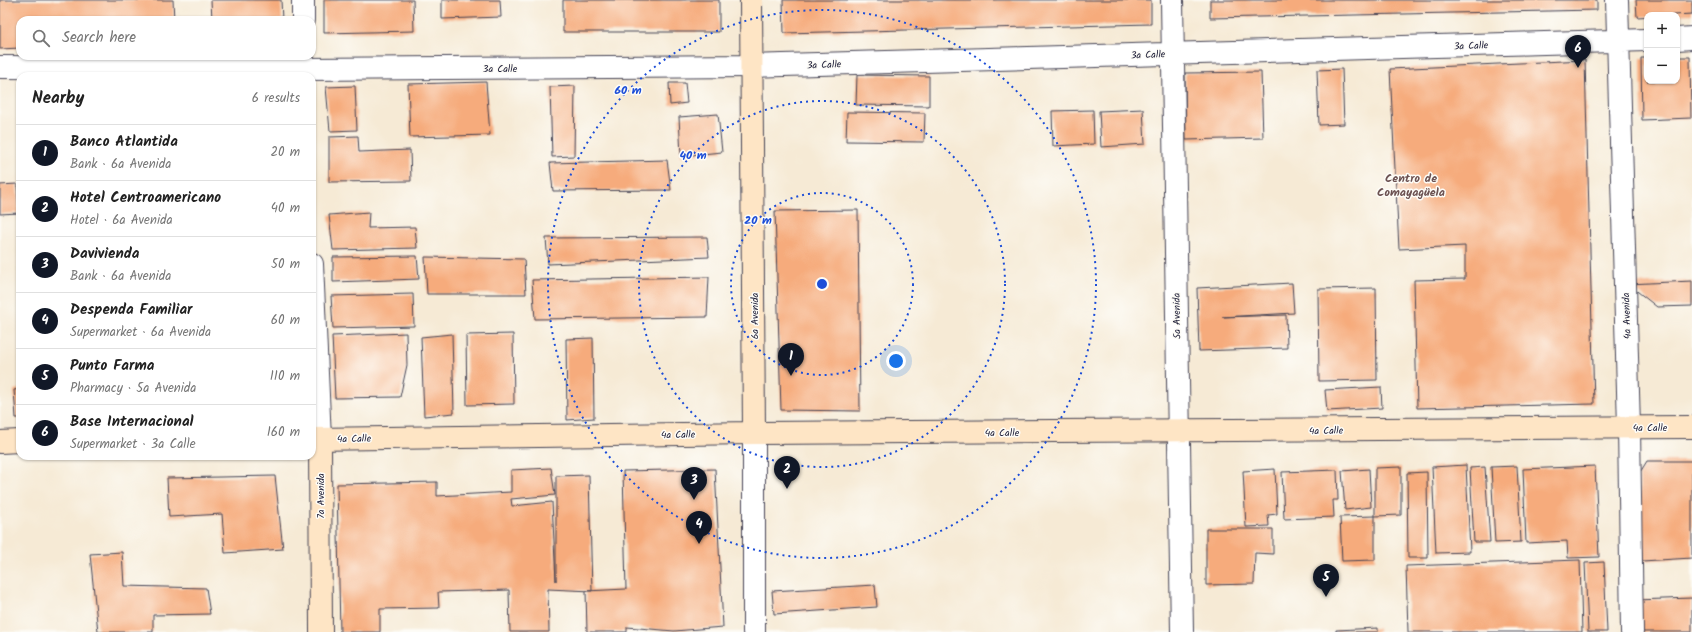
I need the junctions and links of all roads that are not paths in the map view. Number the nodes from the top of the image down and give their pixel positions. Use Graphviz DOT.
graph roads {
  1 [pos="303,0"];
  2 [pos="751,0"];
  3 [pos="1172,0"];
  4 [pos="1617,0"];
  5 [pos="303,16"];
  6 [pos="1680,38"];
  7 [pos="1692,38"];
  8 [pos="1644,40"];
  9 [pos="1618,41"];
  10 [pos="1173,54"];
  11 [pos="752,66"];
  12 [pos="0,67"];
  13 [pos="303,67"];
  14 [pos="1629,427"];
  15 [pos="1692,427"];
  16 [pos="1178,431"];
  17 [pos="754,433"];
  18 [pos="316,439"];
  19 [pos="16,441"];
  20 [pos="0,442"];
  21 [pos="321,632"];
  22 [pos="754,632"];
  23 [pos="1182,632"];
  24 [pos="1632,632"];
  1 -- 5 [label="street"];
  2 -- 11 [label="street, 6a Avenida"];
  3 -- 10 [label="street, 5a Avenida"];
  4 -- 9 [label="street, 4a Avenida"];
  6 -- 7 [label="street"];
  8 -- 9 [label="street, 3a Calle"];
  9 -- 10 [label="street, 3a Calle"];
  9 -- 14 [label="street, 4a Avenida"];
  10 -- 11 [label="street, 3a Calle"];
  10 -- 16 [label="street, 5a Avenida"];
  11 -- 13 [label="street, 3a Calle"];
  11 -- 17 [label="street, 6a Avenida"];
  12 -- 13 [label="street, 3a Calle"];
  14 -- 15 [label="street, 4a Calle"];
  14 -- 16 [label="street, 4a Calle"];
  14 -- 24 [label="street, 4a Avenida"];
  16 -- 17 [label="street, 4a Calle"];
  16 -- 23 [label="street, 5a Avenida"];
  17 -- 18 [label="street, 4a Calle"];
  17 -- 22 [label="street, 6a Avenida"];
  18 -- 21 [label="street, 7a Avenida"];
  19 -- 20 [label="street"];
}
